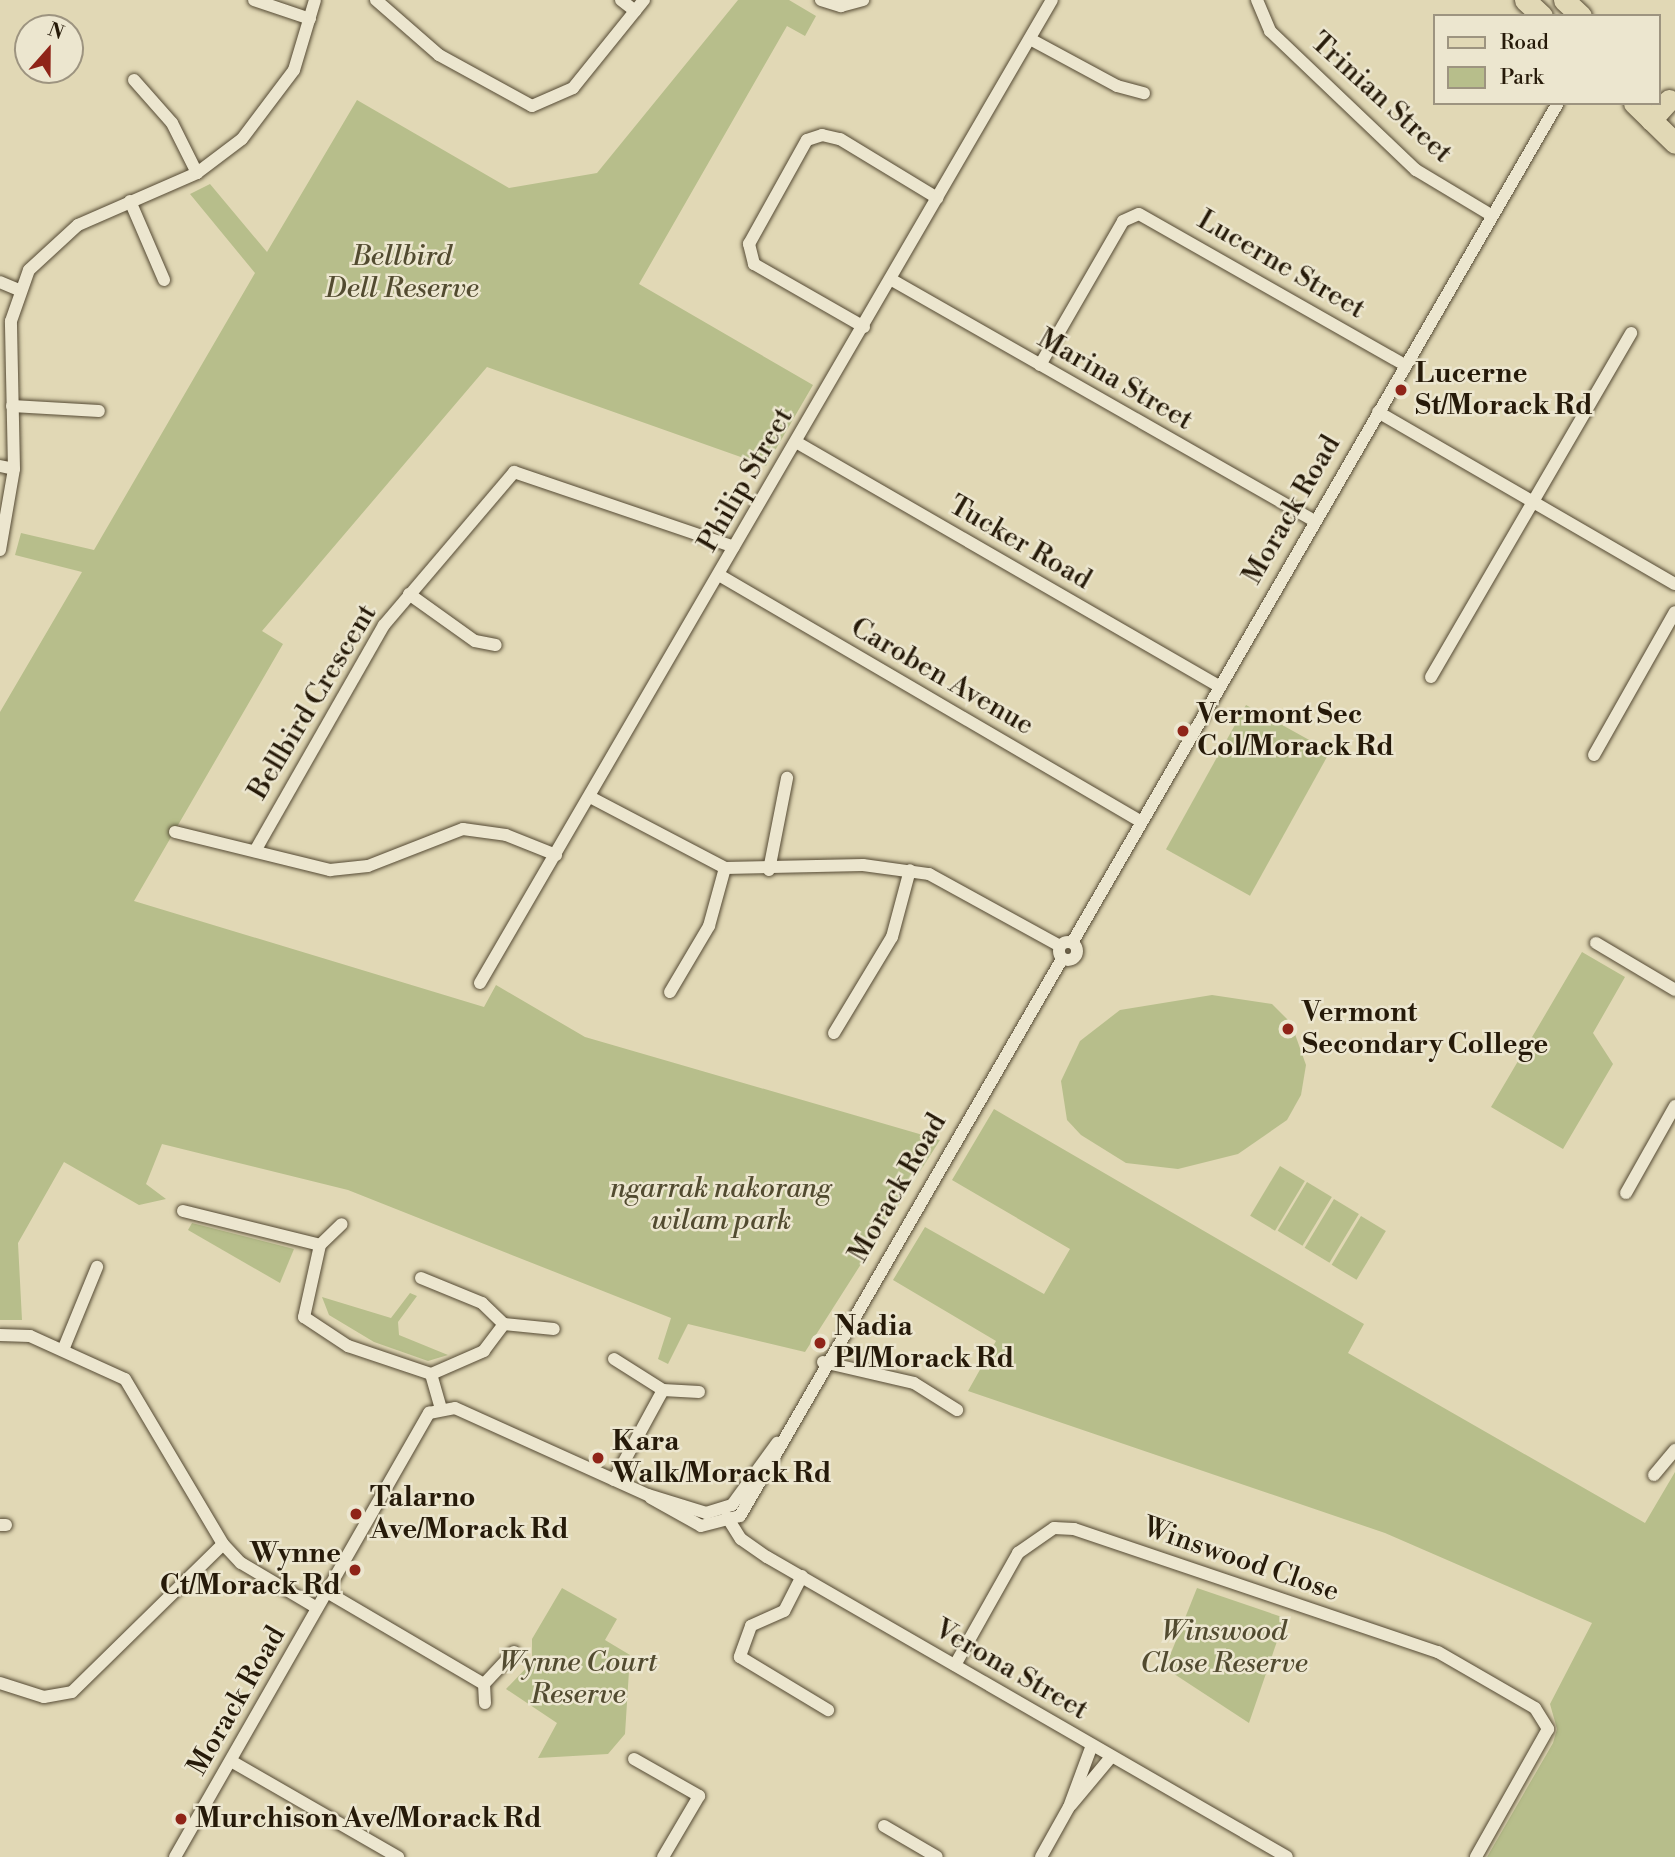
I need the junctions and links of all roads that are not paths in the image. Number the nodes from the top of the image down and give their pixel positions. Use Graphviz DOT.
graph roads {
  1 [pos="254,0"];
  2 [pos="376,0"];
  3 [pos="621,0"];
  4 [pos="644,0"];
  5 [pos="821,0"];
  6 [pos="863,0"];
  7 [pos="1052,0"];
  8 [pos="1257,0"];
  9 [pos="1525,0"];
  10 [pos="1564,0"];
  11 [pos="315,7"];
  12 [pos="635,11"];
  13 [pos="1540,14"];
  14 [pos="1579,14"];
  15 [pos="1030,39"];
  16 [pos="134,80"];
  17 [pos="1144,93"];
  18 [pos="1670,98"];
  19 [pos="1557,105"];
  20 [pos="1636,105"];
  21 [pos="1651,120"];
  22 [pos="1675,142"];
  23 [pos="197,173"];
  24 [pos="937,198"];
  25 [pos="130,201"];
  26 [pos="1490,215"];
  27 [pos="164,280"];
  28 [pos="892,280"];
  29 [pos="0,282"];
  30 [pos="19,290"];
  31 [pos="864,327"];
  32 [pos="1631,332"];
  33 [pos="1040,365"];
  34 [pos="1405,365"];
  35 [pos="12,406"];
  36 [pos="99,411"];
  37 [pos="1378,412"];
  38 [pos="796,442"];
  39 [pos="0,466"];
  40 [pos="14,469"];
  41 [pos="1532,501"];
  42 [pos="1314,521"];
  43 [pos="734,547"];
  44 [pos="0,550"];
  45 [pos="719,575"];
  46 [pos="1675,584"];
  47 [pos="410,594"];
  48 [pos="1675,612"];
  49 [pos="496,645"];
  50 [pos="1432,677"];
  51 [pos="1219,686"];
  52 [pos="1594,755"];
  53 [pos="788,778"];
  54 [pos="590,797"];
  55 [pos="1141,822"];
  56 [pos="175,832"];
  57 [pos="255,851"];
  58 [pos="556,855"];
  59 [pos="725,868"];
  60 [pos="769,870"];
  61 [pos="910,870"];
  62 [pos="1596,943"];
  63 [pos="1065,949"];
  64 [pos="480,983"];
  65 [pos="1675,990"];
  66 [pos="670,992"];
  67 [pos="834,1033"];
  68 [pos="1675,1106"];
  69 [pos="1626,1193"];
  70 [pos="183,1210"];
  71 [pos="342,1224"];
  72 [pos="320,1245"];
  73 [pos="97,1267"];
  74 [pos="421,1278"];
  75 [pos="504,1324"];
  76 [pos="554,1329"];
  77 [pos="0,1335"];
  78 [pos="63,1350"];
  79 [pos="614,1359"];
  80 [pos="823,1362"];
  81 [pos="430,1374"];
  82 [pos="663,1390"];
  83 [pos="699,1392"];
  84 [pos="440,1406"];
  85 [pos="957,1410"];
  86 [pos="1675,1450"];
  87 [pos="1654,1475"];
  88 [pos="614,1480"];
  89 [pos="727,1516"];
  90 [pos="223,1544"];
  91 [pos="802,1576"];
  92 [pos="327,1592"];
  93 [pos="317,1608"];
  94 [pos="514,1652"];
  95 [pos="955,1665"];
  96 [pos="0,1684"];
  97 [pos="484,1684"];
  98 [pos="485,1703"];
  99 [pos="828,1710"];
  100 [pos="1092,1745"];
  101 [pos="1111,1756"];
  102 [pos="634,1759"];
  103 [pos="231,1760"];
  104 [pos="1069,1807"];
  105 [pos="884,1826"];
  106 [pos="176,1857"];
  107 [pos="398,1857"];
  108 [pos="663,1857"];
  109 [pos="937,1857"];
  110 [pos="1041,1857"];
  111 [pos="1287,1857"];
  112 [pos="1476,1857"];
  1 -- 11 [label="street"];
  2 -- 12 [label="street"];
  3 -- 12 [label="street"];
  4 -- 12 [label="street"];
  5 -- 6 [label="street"];
  7 -- 15 [label="street, Philip Street"];
  8 -- 26 [label="street, Trinian Street"];
  9 -- 13 [label="main road"];
  10 -- 14 [label="main road"];
  11 -- 23 [label="street"];
  15 -- 17 [label="street"];
  15 -- 24 [label="street, Philip Street"];
  16 -- 23 [label="street"];
  18 -- 21 [label="main road"];
  19 -- 26 [label="street, Morack Road"];
  20 -- 21 [label="main road"];
  21 -- 22 [label="main road"];
  23 -- 25 [label="street"];
  24 -- 28 [label="street, Philip Street"];
  24 -- 31 [label="street"];
  25 -- 27 [label="street"];
  25 -- 30 [label="street"];
  26 -- 34 [label="street, Morack Road"];
  28 -- 31 [label="street, Philip Street"];
  28 -- 33 [label="street, Marina Street"];
  29 -- 30 [label="street"];
  30 -- 35 [label="street"];
  31 -- 38 [label="street, Philip Street"];
  32 -- 41 [label="street"];
  33 -- 34 [label="street, Lucerne Street"];
  33 -- 42 [label="street, Marina Street"];
  34 -- 37 [label="street, Morack Road"];
  35 -- 36 [label="street"];
  35 -- 40 [label="street"];
  37 -- 41 [label="street"];
  37 -- 42 [label="street, Morack Road"];
  38 -- 43 [label="street, Philip Street"];
  38 -- 51 [label="street, Tucker Road"];
  39 -- 40 [label="street"];
  40 -- 44 [label="street"];
  41 -- 46 [label="street"];
  41 -- 50 [label="street"];
  42 -- 51 [label="street, Morack Road"];
  43 -- 45 [label="street, Philip Street"];
  43 -- 47 [label="street, Bellbird Crescent"];
  45 -- 54 [label="street, Philip Street"];
  45 -- 55 [label="street, Caroben Avenue"];
  47 -- 49 [label="street"];
  47 -- 57 [label="street, Bellbird Crescent"];
  48 -- 52 [label="street"];
  51 -- 55 [label="street, Morack Road"];
  53 -- 60 [label="street"];
  54 -- 58 [label="street, Philip Street"];
  54 -- 59 [label="street"];
  55 -- 63 [label="street, Morack Road"];
  56 -- 57 [label="street"];
  57 -- 58 [label="street"];
  58 -- 64 [label="street, Philip Street"];
  59 -- 60 [label="street"];
  59 -- 66 [label="street"];
  60 -- 61 [label="street"];
  61 -- 63 [label="street"];
  61 -- 67 [label="street"];
  62 -- 65 [label="street"];
  63 -- 80 [label="street, Morack Road"];
  68 -- 69 [label="street"];
  70 -- 72 [label="street"];
  71 -- 72 [label="street"];
  72 -- 81 [label="street"];
  73 -- 78 [label="street"];
  74 -- 75 [label="street"];
  75 -- 76 [label="street"];
  75 -- 81 [label="street"];
  77 -- 78 [label="street"];
  78 -- 90 [label="street"];
  79 -- 82 [label="street"];
  80 -- 85 [label="street"];
  80 -- 89 [label="street, Morack Road"];
  81 -- 84 [label="street"];
  82 -- 83 [label="street"];
  82 -- 88 [label="street"];
  84 -- 88 [label="street"];
  84 -- 92 [label="street, Morack Road"];
  86 -- 87 [label="street"];
  88 -- 89 [label="street"];
  89 -- 91 [label="street, Verona Street"];
  90 -- 93 [label="street"];
  90 -- 96 [label="street"];
  91 -- 95 [label="street, Verona Street"];
  91 -- 99 [label="street"];
  92 -- 93 [label="street, Morack Road"];
  92 -- 97 [label="street"];
  93 -- 103 [label="street, Morack Road"];
  94 -- 97 [label="street"];
  95 -- 100 [label="street, Verona Street"];
  95 -- 112 [label="street, Winswood Close"];
  97 -- 98 [label="street"];
  100 -- 101 [label="street, Verona Street"];
  100 -- 104 [label="street"];
  101 -- 104 [label="street"];
  101 -- 111 [label="street, Verona Street"];
  102 -- 108 [label="street"];
  103 -- 106 [label="street, Morack Road"];
  103 -- 107 [label="street"];
  104 -- 110 [label="street"];
  105 -- 109 [label="street"];
}
